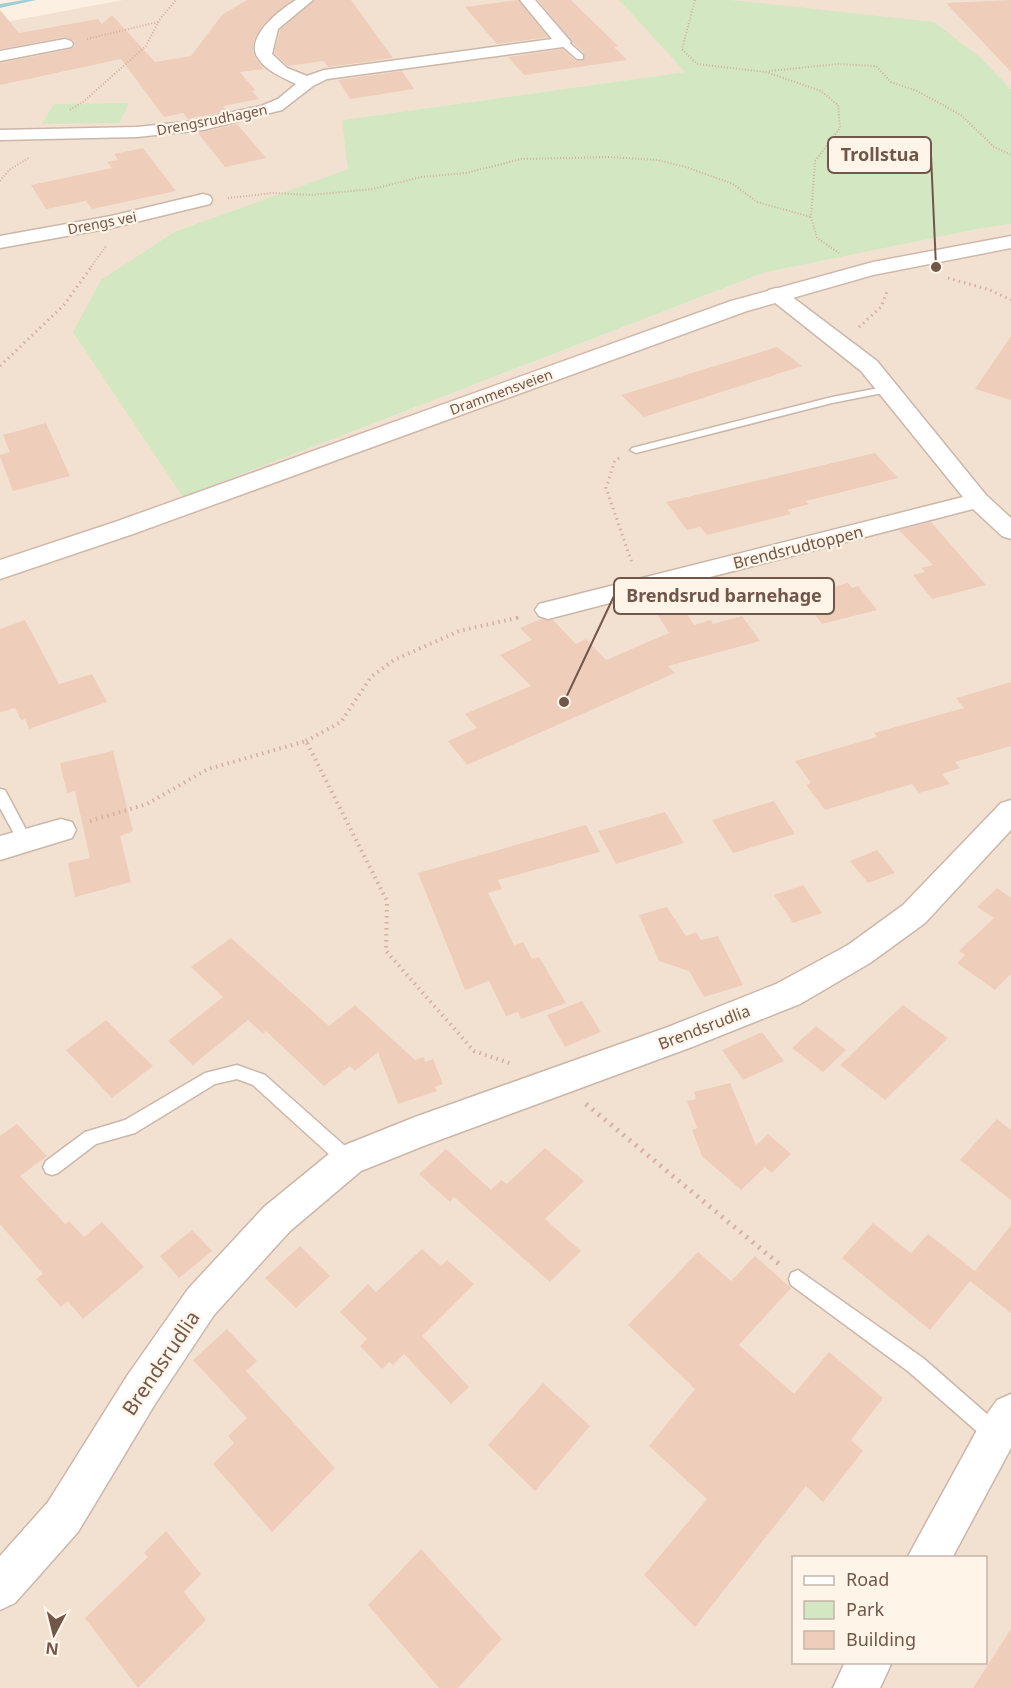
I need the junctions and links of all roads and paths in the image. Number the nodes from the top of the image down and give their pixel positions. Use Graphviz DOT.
graph roads {
  1 [pos="176,0"];
  2 [pos="306,0"];
  3 [pos="527,0"];
  4 [pos="694,0"];
  5 [pos="159,21"];
  6 [pos="562,42"];
  7 [pos="65,44"];
  8 [pos="0,56"];
  9 [pos="580,57"];
  10 [pos="766,72"];
  11 [pos="306,82"];
  12 [pos="37,131"];
  13 [pos="0,135"];
  14 [pos="1011,155"];
  15 [pos="203,200"];
  16 [pos="811,217"];
  17 [pos="111,222"];
  18 [pos="0,242"];
  19 [pos="1011,242"];
  20 [pos="840,253"];
  21 [pos="896,262"];
  22 [pos="776,294"];
  23 [pos="1011,300"];
  24 [pos="846,348"];
  25 [pos="0,366"];
  26 [pos="890,389"];
  27 [pos="636,450"];
  28 [pos="978,500"];
  29 [pos="1011,531"];
  30 [pos="0,570"];
  31 [pos="640,587"];
  32 [pos="548,610"];
  33 [pos="306,741"];
  34 [pos="0,794"];
  35 [pos="1011,811"];
  36 [pos="61,830"];
  37 [pos="12,844"];
  38 [pos="560,1081"];
  39 [pos="348,1160"];
  40 [pos="52,1167"];
  41 [pos="798,1279"];
  42 [pos="1004,1424"];
  43 [pos="929,1556"];
  44 [pos="0,1588"];
  45 [pos="869,1664"];
  46 [pos="856,1688"];
  1 -- 5 [label="path"];
  2 -- 11 [label="street"];
  3 -- 6 [label="street"];
  4 -- 10 [label="path"];
  5 -- 7 [label="path"];
  5 -- 12 [label="path"];
  6 -- 9 [label="lane"];
  6 -- 11 [label="street, Drengsrudhagen"];
  7 -- 8 [label="street"];
  10 -- 14 [label="path"];
  10 -- 16 [label="path"];
  11 -- 12 [label="street, Drengsrudhagen"];
  12 -- 13 [label="street, Drengsrudhagen"];
  15 -- 16 [label="path"];
  15 -- 17 [label="street, Drengs vei"];
  16 -- 20 [label="path"];
  17 -- 18 [label="street, Drengs vei"];
  17 -- 25 [label="path"];
  19 -- 21 [label="main road, Drammensveien"];
  21 -- 22 [label="main road, Drammensveien"];
  21 -- 23 [label="path"];
  21 -- 24 [label="path"];
  22 -- 24 [label="street"];
  22 -- 30 [label="main road, Drammensveien"];
  24 -- 26 [label="street"];
  26 -- 27 [label="lane"];
  26 -- 28 [label="street"];
  27 -- 31 [label="path"];
  28 -- 29 [label="street"];
  28 -- 31 [label="street, Brendsrudtoppen"];
  31 -- 32 [label="street, Brendsrudtoppen"];
  32 -- 33 [label="path"];
  33 -- 36 [label="path"];
  33 -- 38 [label="path"];
  34 -- 37 [label="lane"];
  35 -- 38 [label="street, Brendsrudlia"];
  36 -- 37 [label="street"];
  38 -- 39 [label="street, Brendsrudlia"];
  38 -- 41 [label="path"];
  39 -- 40 [label="lane"];
  39 -- 44 [label="street, Brendsrudlia"];
  41 -- 42 [label="lane"];
  42 -- 43 [label="street"];
  45 -- 46 [label="street"];
}
